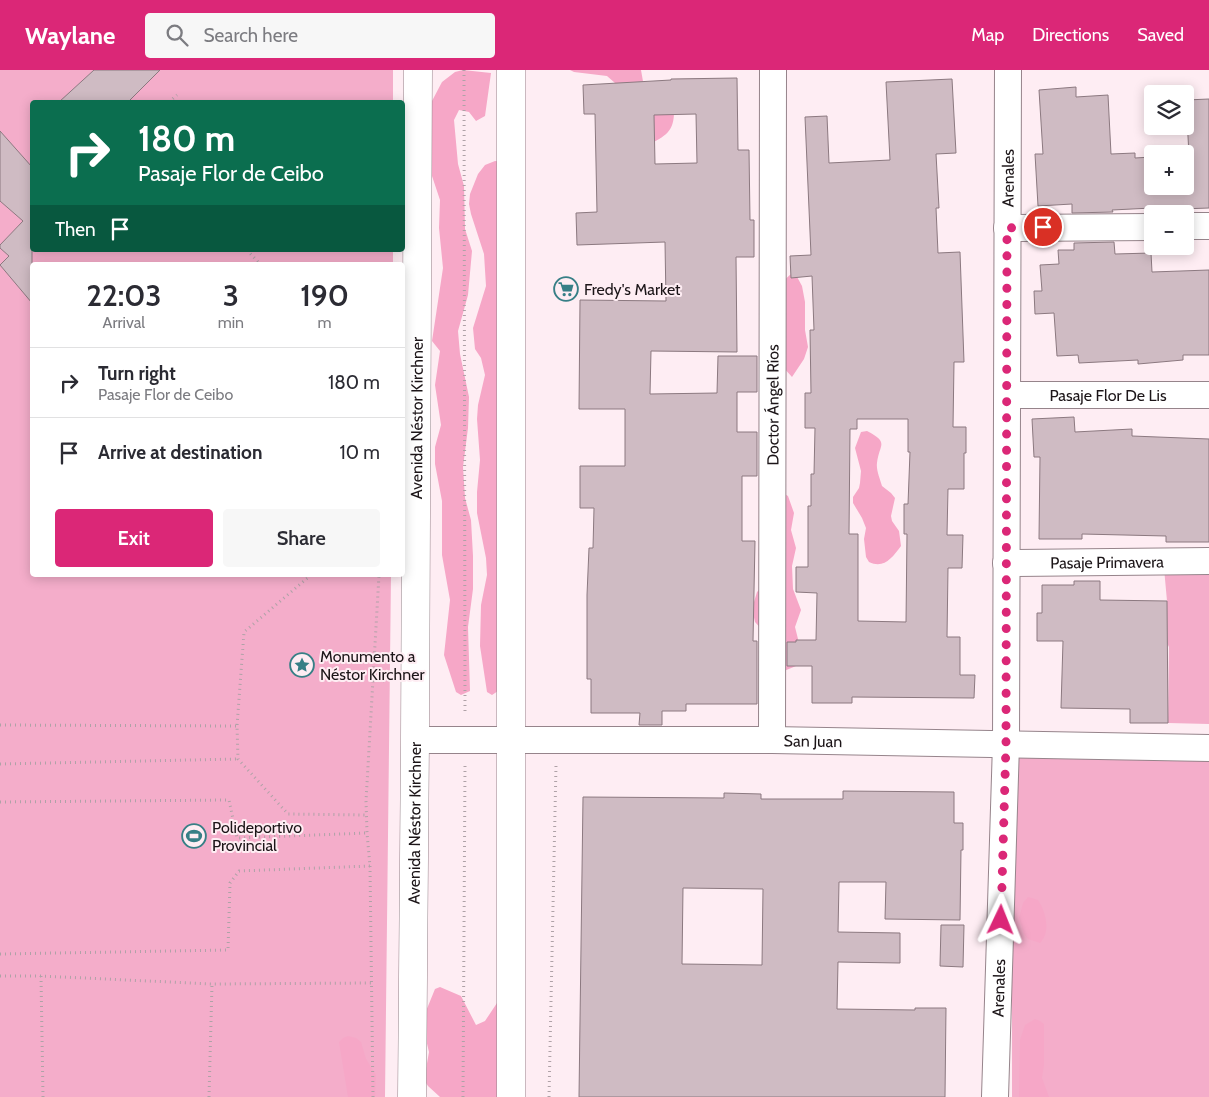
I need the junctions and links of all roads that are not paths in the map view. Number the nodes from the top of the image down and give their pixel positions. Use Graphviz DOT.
graph roads {
  1 [pos="418,70"];
  2 [pos="511,70"];
  3 [pos="773,70"];
  4 [pos="1008,70"];
  5 [pos="1194,226"];
  6 [pos="1209,226"];
  7 [pos="1144,227"];
  8 [pos="1007,228"];
  9 [pos="1008,395"];
  10 [pos="1209,396"];
  11 [pos="1209,561"];
  12 [pos="1006,563"];
  13 [pos="416,740"];
  14 [pos="511,740"];
  15 [pos="772,740"];
  16 [pos="1006,744"];
  17 [pos="1209,748"];
  18 [pos="412,1097"];
  19 [pos="511,1097"];
  20 [pos="995,1097"];
  1 -- 13 [label="main road, Avenida Néstor Kirchner"];
  2 -- 14 [label="main road"];
  3 -- 15 [label="street, Doctor Ángel Ríos"];
  4 -- 8 [label="street, Arenales"];
  5 -- 6 [label="street"];
  7 -- 8 [label="street"];
  8 -- 9 [label="street, Arenales"];
  9 -- 10 [label="street, Pasaje Flor De Lis"];
  9 -- 12 [label="street, Arenales"];
  11 -- 12 [label="street, Pasaje Primavera"];
  12 -- 16 [label="street, Arenales"];
  13 -- 14 [label="street, San Juan"];
  13 -- 18 [label="main road, Avenida Néstor Kirchner"];
  14 -- 15 [label="street, San Juan"];
  14 -- 19 [label="main road"];
  15 -- 16 [label="street, San Juan"];
  16 -- 17 [label="street, San Juan"];
  16 -- 20 [label="street, Arenales"];
}
